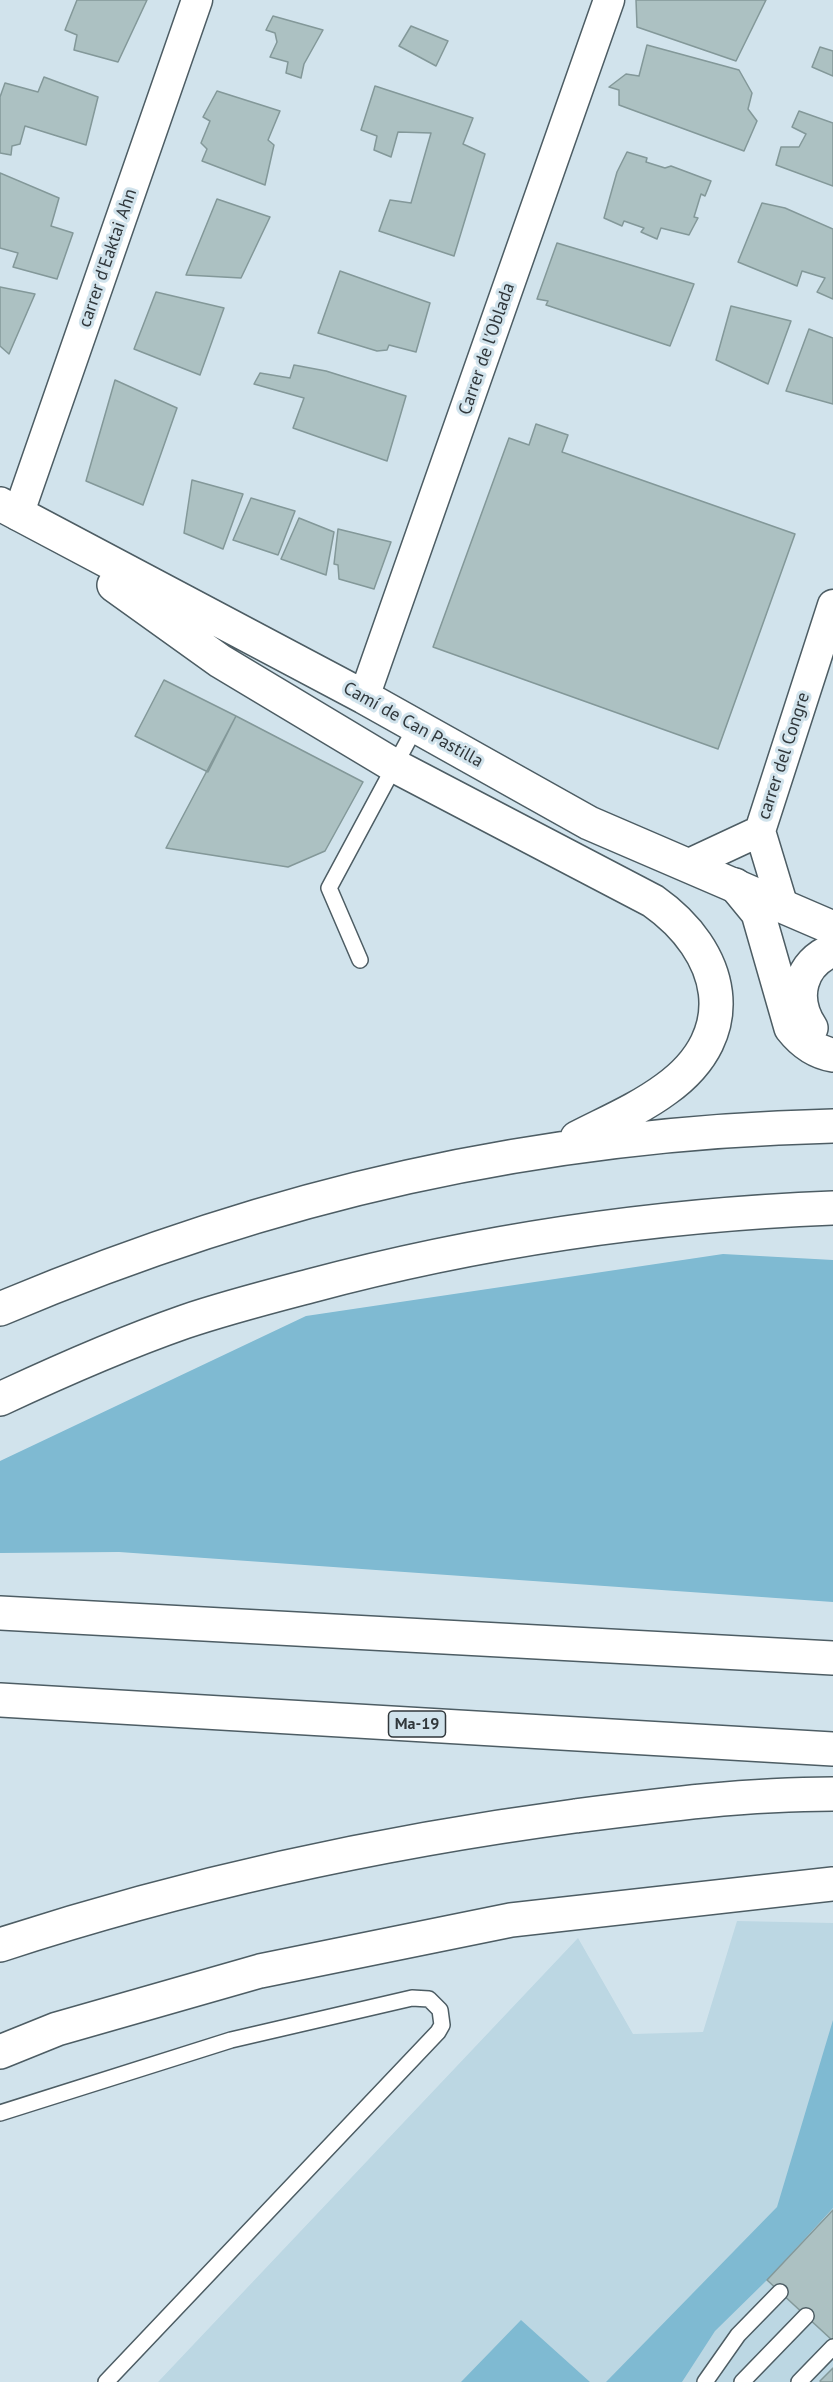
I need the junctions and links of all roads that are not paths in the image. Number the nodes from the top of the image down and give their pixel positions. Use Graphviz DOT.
graph roads {
  1 [pos="197,0"];
  2 [pos="609,0"];
  3 [pos="9,510"];
  4 [pos="833,606"];
  5 [pos="364,697"];
  6 [pos="416,726"];
  7 [pos="395,766"];
  8 [pos="760,831"];
  9 [pos="687,864"];
  10 [pos="735,885"];
  11 [pos="783,907"];
  12 [pos="833,928"];
  13 [pos="833,950"];
  14 [pos="360,960"];
  15 [pos="833,1050"];
  16 [pos="833,1055"];
  17 [pos="833,1126"];
  18 [pos="560,1148"];
  19 [pos="833,1208"];
  20 [pos="0,1309"];
  21 [pos="0,1400"];
  22 [pos="0,1613"];
  23 [pos="833,1658"];
  24 [pos="0,1700"];
  25 [pos="833,1749"];
  26 [pos="833,1794"];
  27 [pos="833,1884"];
  28 [pos="730,1897"];
  29 [pos="833,1904"];
  30 [pos="0,1945"];
  31 [pos="0,2052"];
  32 [pos="0,2113"];
  33 [pos="780,2292"];
  34 [pos="806,2316"];
  35 [pos="833,2347"];
  36 [pos="106,2382"];
  37 [pos="705,2382"];
  38 [pos="742,2382"];
  39 [pos="799,2382"];
  1 -- 3 [label="street, carrer d'Eaktai Ahn"];
  2 -- 5 [label="street, Carrer de l'Oblada"];
  3 -- 5 [label="main road, Camí de Can Pastilla"];
  3 -- 7 [label="main road"];
  4 -- 8 [label="street, carrer del Congre"];
  5 -- 6 [label="main road, Camí de Can Pastilla"];
  6 -- 7 [label="lane"];
  6 -- 9 [label="main road, Camí de Can Pastilla"];
  7 -- 14 [label="lane"];
  7 -- 18 [label="main road"];
  8 -- 9 [label="street"];
  8 -- 11 [label="street, carrer del Congre"];
  9 -- 10 [label="main road, Camí de Can Pastilla"];
  10 -- 11 [label="main road, Camí de Can Pastilla"];
  10 -- 16 [label="main road"];
  11 -- 12 [label="main road, Camí de Can Pastilla"];
  13 -- 15 [label="main road"];
  17 -- 18 [label="main road"];
  18 -- 20 [label="main road"];
  19 -- 21 [label="main road"];
  22 -- 23 [label="main road"];
  24 -- 25 [label="main road, Ma-19"];
  26 -- 30 [label="main road"];
  27 -- 28 [label="main road"];
  28 -- 29 [label="main road"];
  28 -- 31 [label="main road"];
  32 -- 36 [label="lane"];
  33 -- 37 [label="lane"];
  34 -- 38 [label="lane"];
  35 -- 39 [label="lane"];
}
